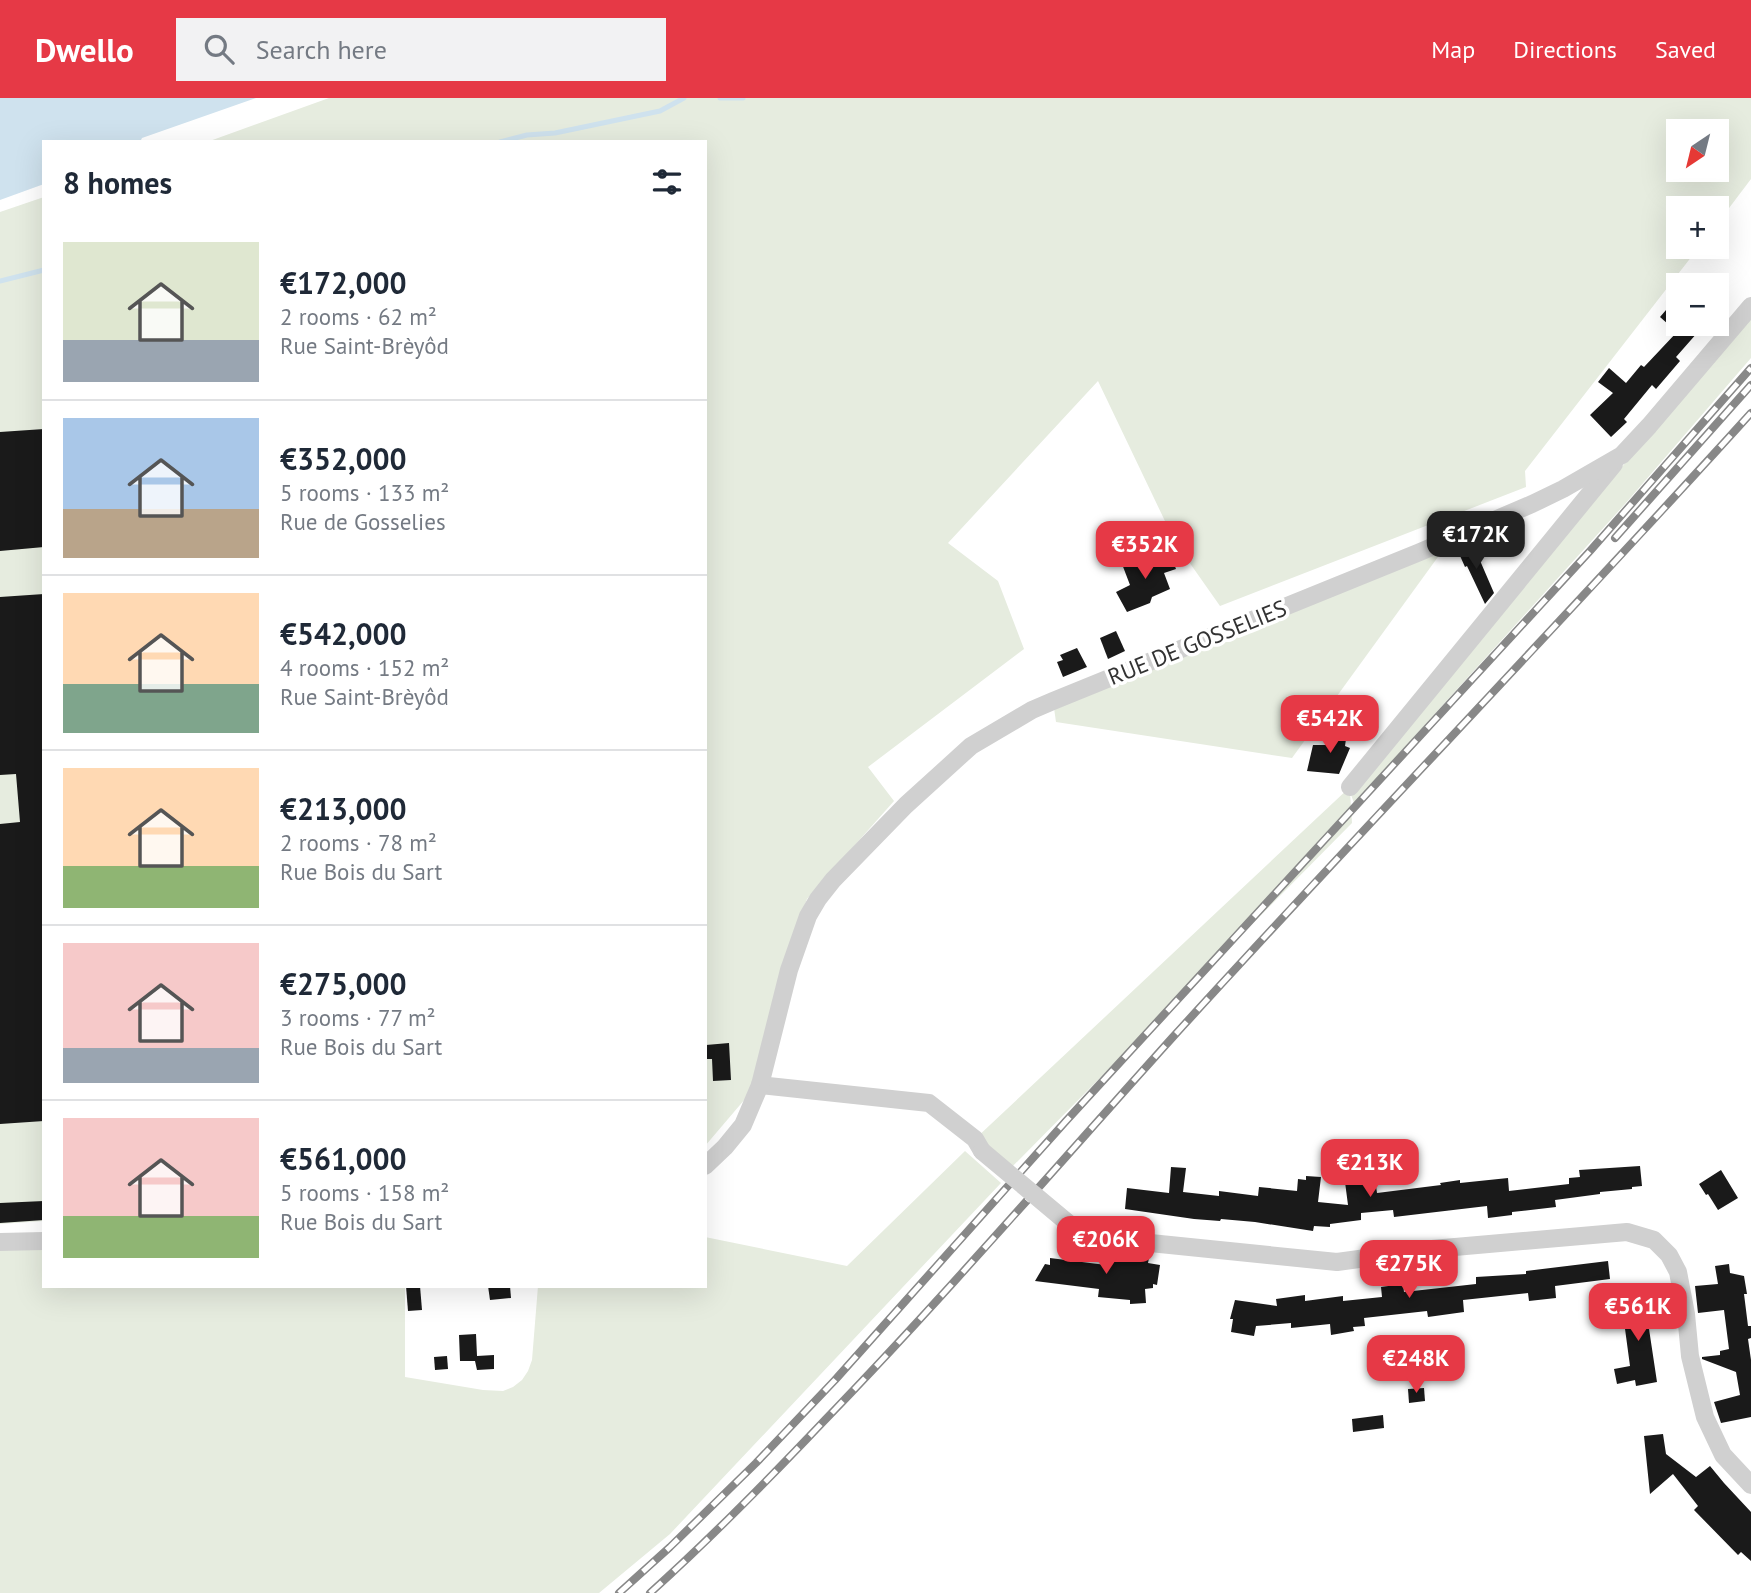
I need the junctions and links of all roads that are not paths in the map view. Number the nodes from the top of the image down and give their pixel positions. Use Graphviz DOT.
graph roads {
  1 [pos="1751,306"];
  2 [pos="1622,455"];
  3 [pos="1350,787"];
  4 [pos="760,1086"];
  5 [pos="707,1164"];
  6 [pos="42,1241"];
  7 [pos="0,1242"];
  8 [pos="1751,1485"];
  1 -- 2 [label="street, RUE DE GOSSELIES"];
  2 -- 3 [label="street"];
  2 -- 4 [label="street, RUE DE GOSSELIES"];
  4 -- 5 [label="street, RUE DE GOSSELIES"];
  4 -- 8 [label="street, bridge"];
  6 -- 7 [label="street"];
}
